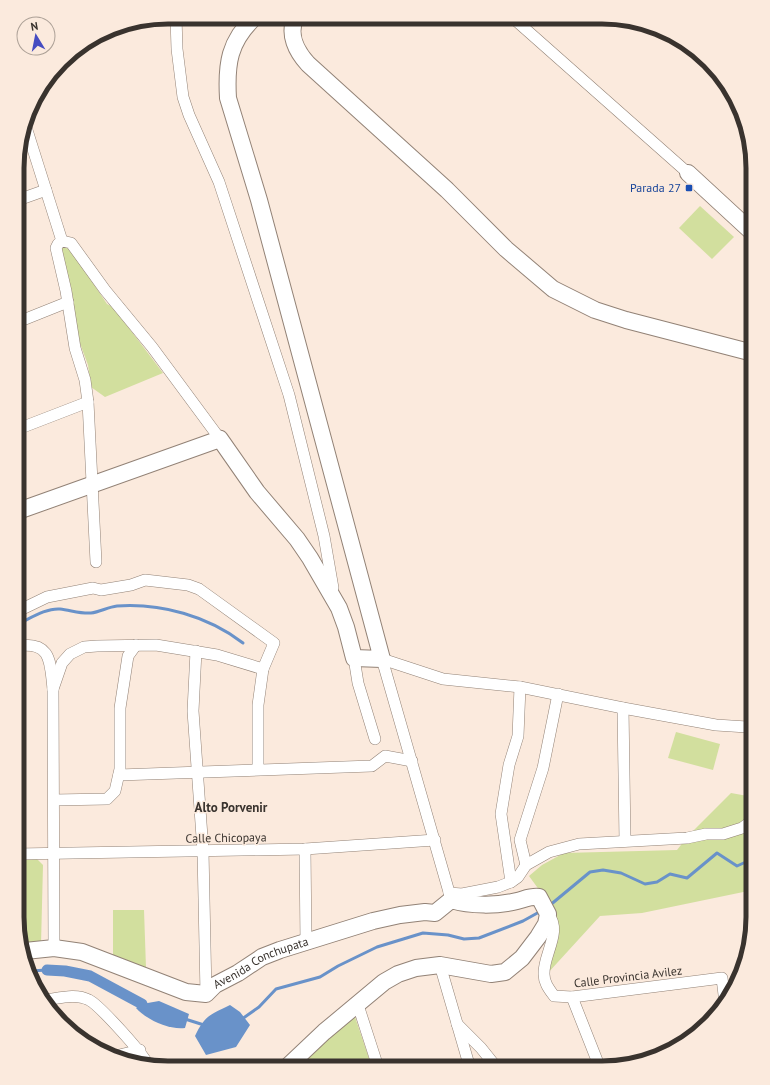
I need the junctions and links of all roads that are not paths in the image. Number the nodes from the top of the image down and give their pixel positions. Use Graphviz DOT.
graph roads {
  1 [pos="176,24"];
  2 [pos="249,24"];
  3 [pos="294,24"];
  4 [pos="521,24"];
  5 [pos="28,134"];
  6 [pos="688,173"];
  7 [pos="46,190"];
  8 [pos="24,198"];
  9 [pos="746,224"];
  10 [pos="62,241"];
  11 [pos="68,302"];
  12 [pos="24,320"];
  13 [pos="746,351"];
  14 [pos="88,402"];
  15 [pos="24,427"];
  16 [pos="220,439"];
  17 [pos="92,484"];
  18 [pos="24,509"];
  19 [pos="96,562"];
  20 [pos="24,608"];
  21 [pos="339,608"];
  22 [pos="24,646"];
  23 [pos="136,646"];
  24 [pos="196,651"];
  25 [pos="354,658"];
  26 [pos="382,659"];
  27 [pos="263,668"];
  28 [pos="520,687"];
  29 [pos="53,689"];
  30 [pos="558,694"];
  31 [pos="623,708"];
  32 [pos="746,727"];
  33 [pos="375,739"];
  34 [pos="412,761"];
  35 [pos="258,769"];
  36 [pos="197,772"];
  37 [pos="119,775"];
  38 [pos="54,800"];
  39 [pos="746,825"];
  40 [pos="435,840"];
  41 [pos="624,841"];
  42 [pos="305,849"];
  43 [pos="203,851"];
  44 [pos="53,853"];
  45 [pos="24,854"];
  46 [pos="526,865"];
  47 [pos="511,882"];
  48 [pos="450,897"];
  49 [pos="548,914"];
  50 [pos="306,942"];
  51 [pos="54,948"];
  52 [pos="28,952"];
  53 [pos="440,964"];
  54 [pos="206,994"];
  55 [pos="724,994"];
  56 [pos="572,997"];
  57 [pos="50,999"];
  58 [pos="358,1005"];
  59 [pos="457,1023"];
  60 [pos="140,1050"];
  61 [pos="124,1054"];
  62 [pos="145,1059"];
  63 [pos="293,1061"];
  64 [pos="376,1061"];
  65 [pos="468,1061"];
  66 [pos="491,1061"];
  67 [pos="597,1061"];
  1 -- 21 [label="street"];
  2 -- 26 [label="street"];
  3 -- 13 [label="street"];
  4 -- 6 [label="street"];
  5 -- 7 [label="street"];
  6 -- 9 [label="street"];
  7 -- 8 [label="street"];
  7 -- 10 [label="street"];
  10 -- 11 [label="street"];
  10 -- 16 [label="street"];
  11 -- 12 [label="street"];
  11 -- 14 [label="street"];
  14 -- 15 [label="street"];
  14 -- 17 [label="street"];
  16 -- 17 [label="street"];
  16 -- 21 [label="street"];
  17 -- 18 [label="street"];
  17 -- 19 [label="street"];
  20 -- 27 [label="street"];
  21 -- 25 [label="street"];
  22 -- 29 [label="street"];
  23 -- 24 [label="street"];
  23 -- 29 [label="street"];
  23 -- 37 [label="street"];
  24 -- 27 [label="street"];
  24 -- 36 [label="street"];
  25 -- 26 [label="street"];
  25 -- 33 [label="street"];
  26 -- 28 [label="street"];
  26 -- 34 [label="street"];
  27 -- 35 [label="street"];
  28 -- 30 [label="street"];
  28 -- 47 [label="street"];
  29 -- 38 [label="street"];
  30 -- 31 [label="street"];
  30 -- 46 [label="street"];
  31 -- 32 [label="street"];
  31 -- 41 [label="street"];
  34 -- 35 [label="street"];
  34 -- 40 [label="street"];
  35 -- 36 [label="street"];
  36 -- 37 [label="street"];
  36 -- 43 [label="street"];
  37 -- 38 [label="street"];
  38 -- 44 [label="street"];
  39 -- 41 [label="street"];
  40 -- 42 [label="street, Calle Chicopaya"];
  40 -- 48 [label="street"];
  41 -- 46 [label="street"];
  42 -- 43 [label="street, Calle Chicopaya"];
  42 -- 50 [label="street"];
  43 -- 44 [label="street, Calle Chicopaya"];
  43 -- 54 [label="street"];
  44 -- 45 [label="street, Calle Chicopaya"];
  44 -- 51 [label="street"];
  46 -- 47 [label="street"];
  47 -- 48 [label="street"];
  48 -- 49 [label="street"];
  48 -- 50 [label="street, Avenida Conchupata"];
  49 -- 53 [label="street"];
  49 -- 56 [label="street, Calle Provincia Avilez"];
  50 -- 54 [label="street, Avenida Conchupata"];
  51 -- 52 [label="street, Avenida Conchupata"];
  51 -- 54 [label="street, Avenida Conchupata"];
  53 -- 58 [label="street"];
  53 -- 59 [label="street"];
  55 -- 56 [label="street, Calle Provincia Avilez"];
  56 -- 67 [label="street"];
  57 -- 60 [label="street"];
  58 -- 63 [label="street"];
  58 -- 64 [label="street"];
  59 -- 65 [label="street"];
  59 -- 66 [label="street"];
  60 -- 61 [label="street"];
  60 -- 62 [label="street"];
}
